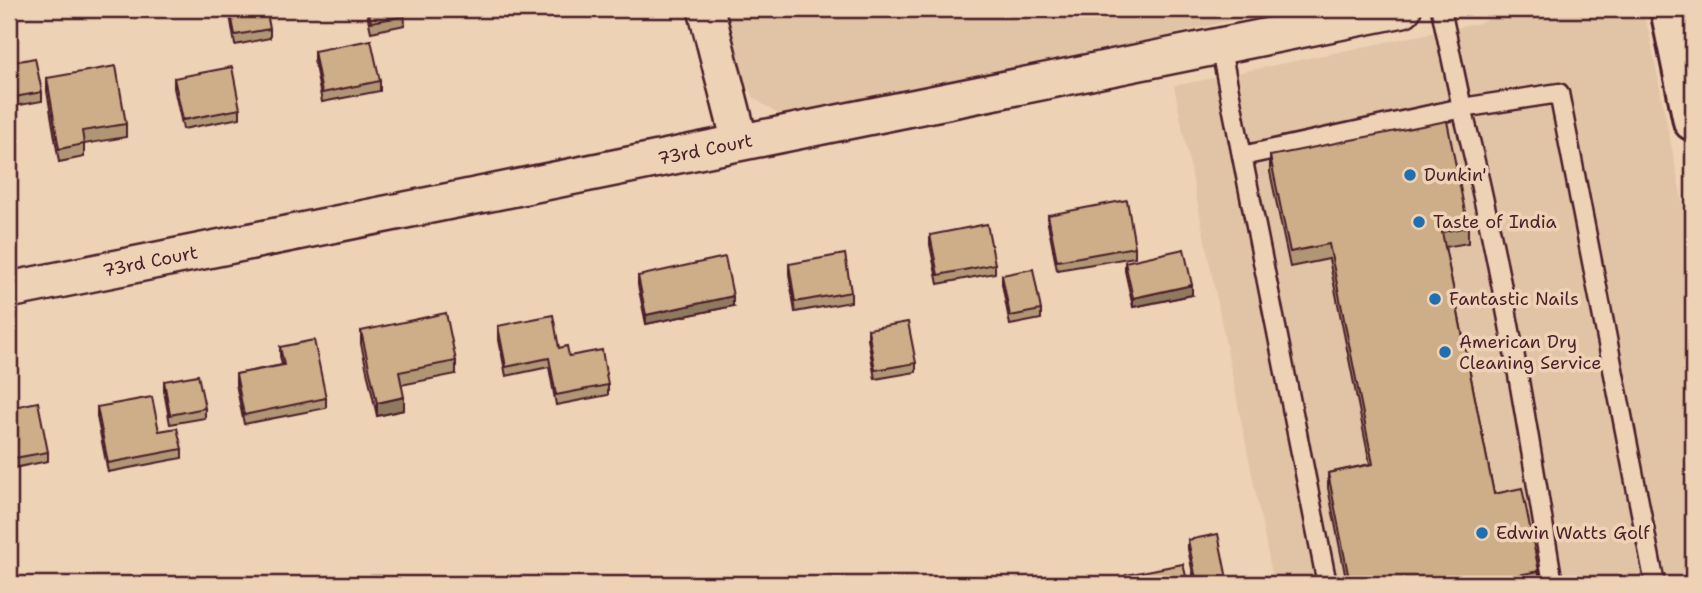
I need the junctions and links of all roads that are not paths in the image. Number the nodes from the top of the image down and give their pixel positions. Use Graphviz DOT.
graph roads {
  1 [pos="706,9"];
  2 [pos="1403,9"];
  3 [pos="1441,9"];
  4 [pos="1668,12"];
  5 [pos="1220,45"];
  6 [pos="1462,108"];
  7 [pos="1693,121"];
  8 [pos="740,142"];
  9 [pos="1242,156"];
  10 [pos="9,290"];
  11 [pos="1328,584"];
  12 [pos="1553,584"];
  13 [pos="1655,584"];
  1 -- 8 [label="street"];
  2 -- 5 [label="street, 73rd Court"];
  3 -- 6 [label="lane"];
  4 -- 7 [label="highway"];
  5 -- 8 [label="street, 73rd Court"];
  5 -- 9 [label="lane"];
  6 -- 9 [label="lane"];
  6 -- 12 [label="lane"];
  6 -- 13 [label="lane"];
  8 -- 10 [label="street, 73rd Court"];
  9 -- 11 [label="lane"];
}
